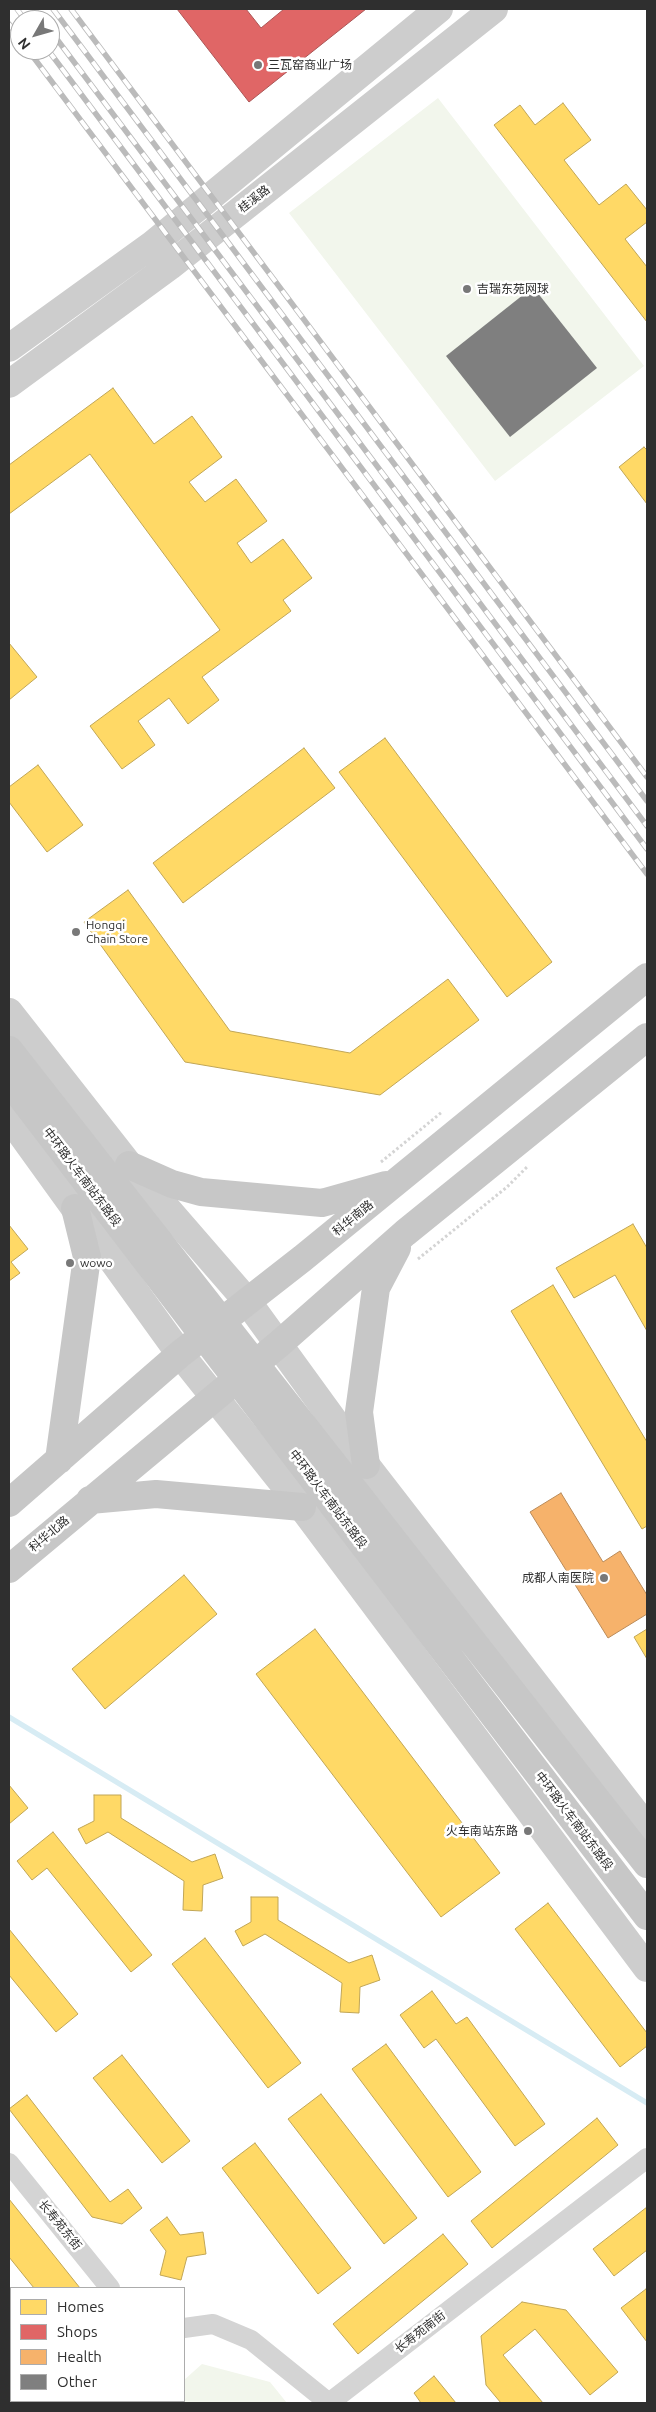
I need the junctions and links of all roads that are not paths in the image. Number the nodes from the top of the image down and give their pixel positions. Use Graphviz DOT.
graph roads {
  1 [pos="439,9"];
  2 [pos="494,9"];
  3 [pos="9,348"];
  4 [pos="9,384"];
  5 [pos="647,977"];
  6 [pos="9,1012"];
  7 [pos="647,1037"];
  8 [pos="9,1050"];
  9 [pos="9,1081"];
  10 [pos="9,1118"];
  11 [pos="129,1164"];
  12 [pos="397,1182"];
  13 [pos="75,1208"];
  14 [pos="405,1233"];
  15 [pos="247,1301"];
  16 [pos="279,1344"];
  17 [pos="180,1354"];
  18 [pos="215,1396"];
  19 [pos="59,1460"];
  20 [pos="366,1465"];
  21 [pos="90,1500"];
  22 [pos="9,1502"];
  23 [pos="302,1507"];
  24 [pos="9,1569"];
  25 [pos="647,1828"];
  26 [pos="647,1864"];
  27 [pos="647,1916"];
  28 [pos="647,1968"];
  29 [pos="647,2158"];
  30 [pos="9,2162"];
  31 [pos="109,2287"];
  32 [pos="185,2328"];
  33 [pos="329,2403"];
  1 -- 3 [label="main road"];
  2 -- 4 [label="main road, 桂溪路"];
  5 -- 12 [label="main road, 科华南路"];
  6 -- 11 [label="main road"];
  7 -- 14 [label="main road"];
  8 -- 26 [label="main road, 中环路火车南站东路段"];
  9 -- 27 [label="main road, 中环路火车南站东路段"];
  10 -- 13 [label="main road"];
  11 -- 12 [label="main road"];
  11 -- 15 [label="main road"];
  12 -- 15 [label="main road, 科华南路"];
  13 -- 17 [label="main road"];
  13 -- 19 [label="main road"];
  14 -- 16 [label="main road"];
  14 -- 20 [label="main road"];
  15 -- 16 [label="main road"];
  15 -- 17 [label="main road, 科华南路"];
  16 -- 18 [label="main road"];
  16 -- 20 [label="main road"];
  17 -- 18 [label="main road"];
  17 -- 19 [label="main road, 科华南路"];
  18 -- 21 [label="main road"];
  18 -- 23 [label="main road"];
  19 -- 22 [label="main road"];
  20 -- 25 [label="main road"];
  21 -- 23 [label="main road"];
  21 -- 24 [label="main road, 科华北路"];
  23 -- 28 [label="main road"];
  29 -- 33 [label="street, 长寿苑南街"];
  30 -- 31 [label="street, 长寿苑东街"];
  32 -- 33 [label="street, 长寿苑南街"];
}
